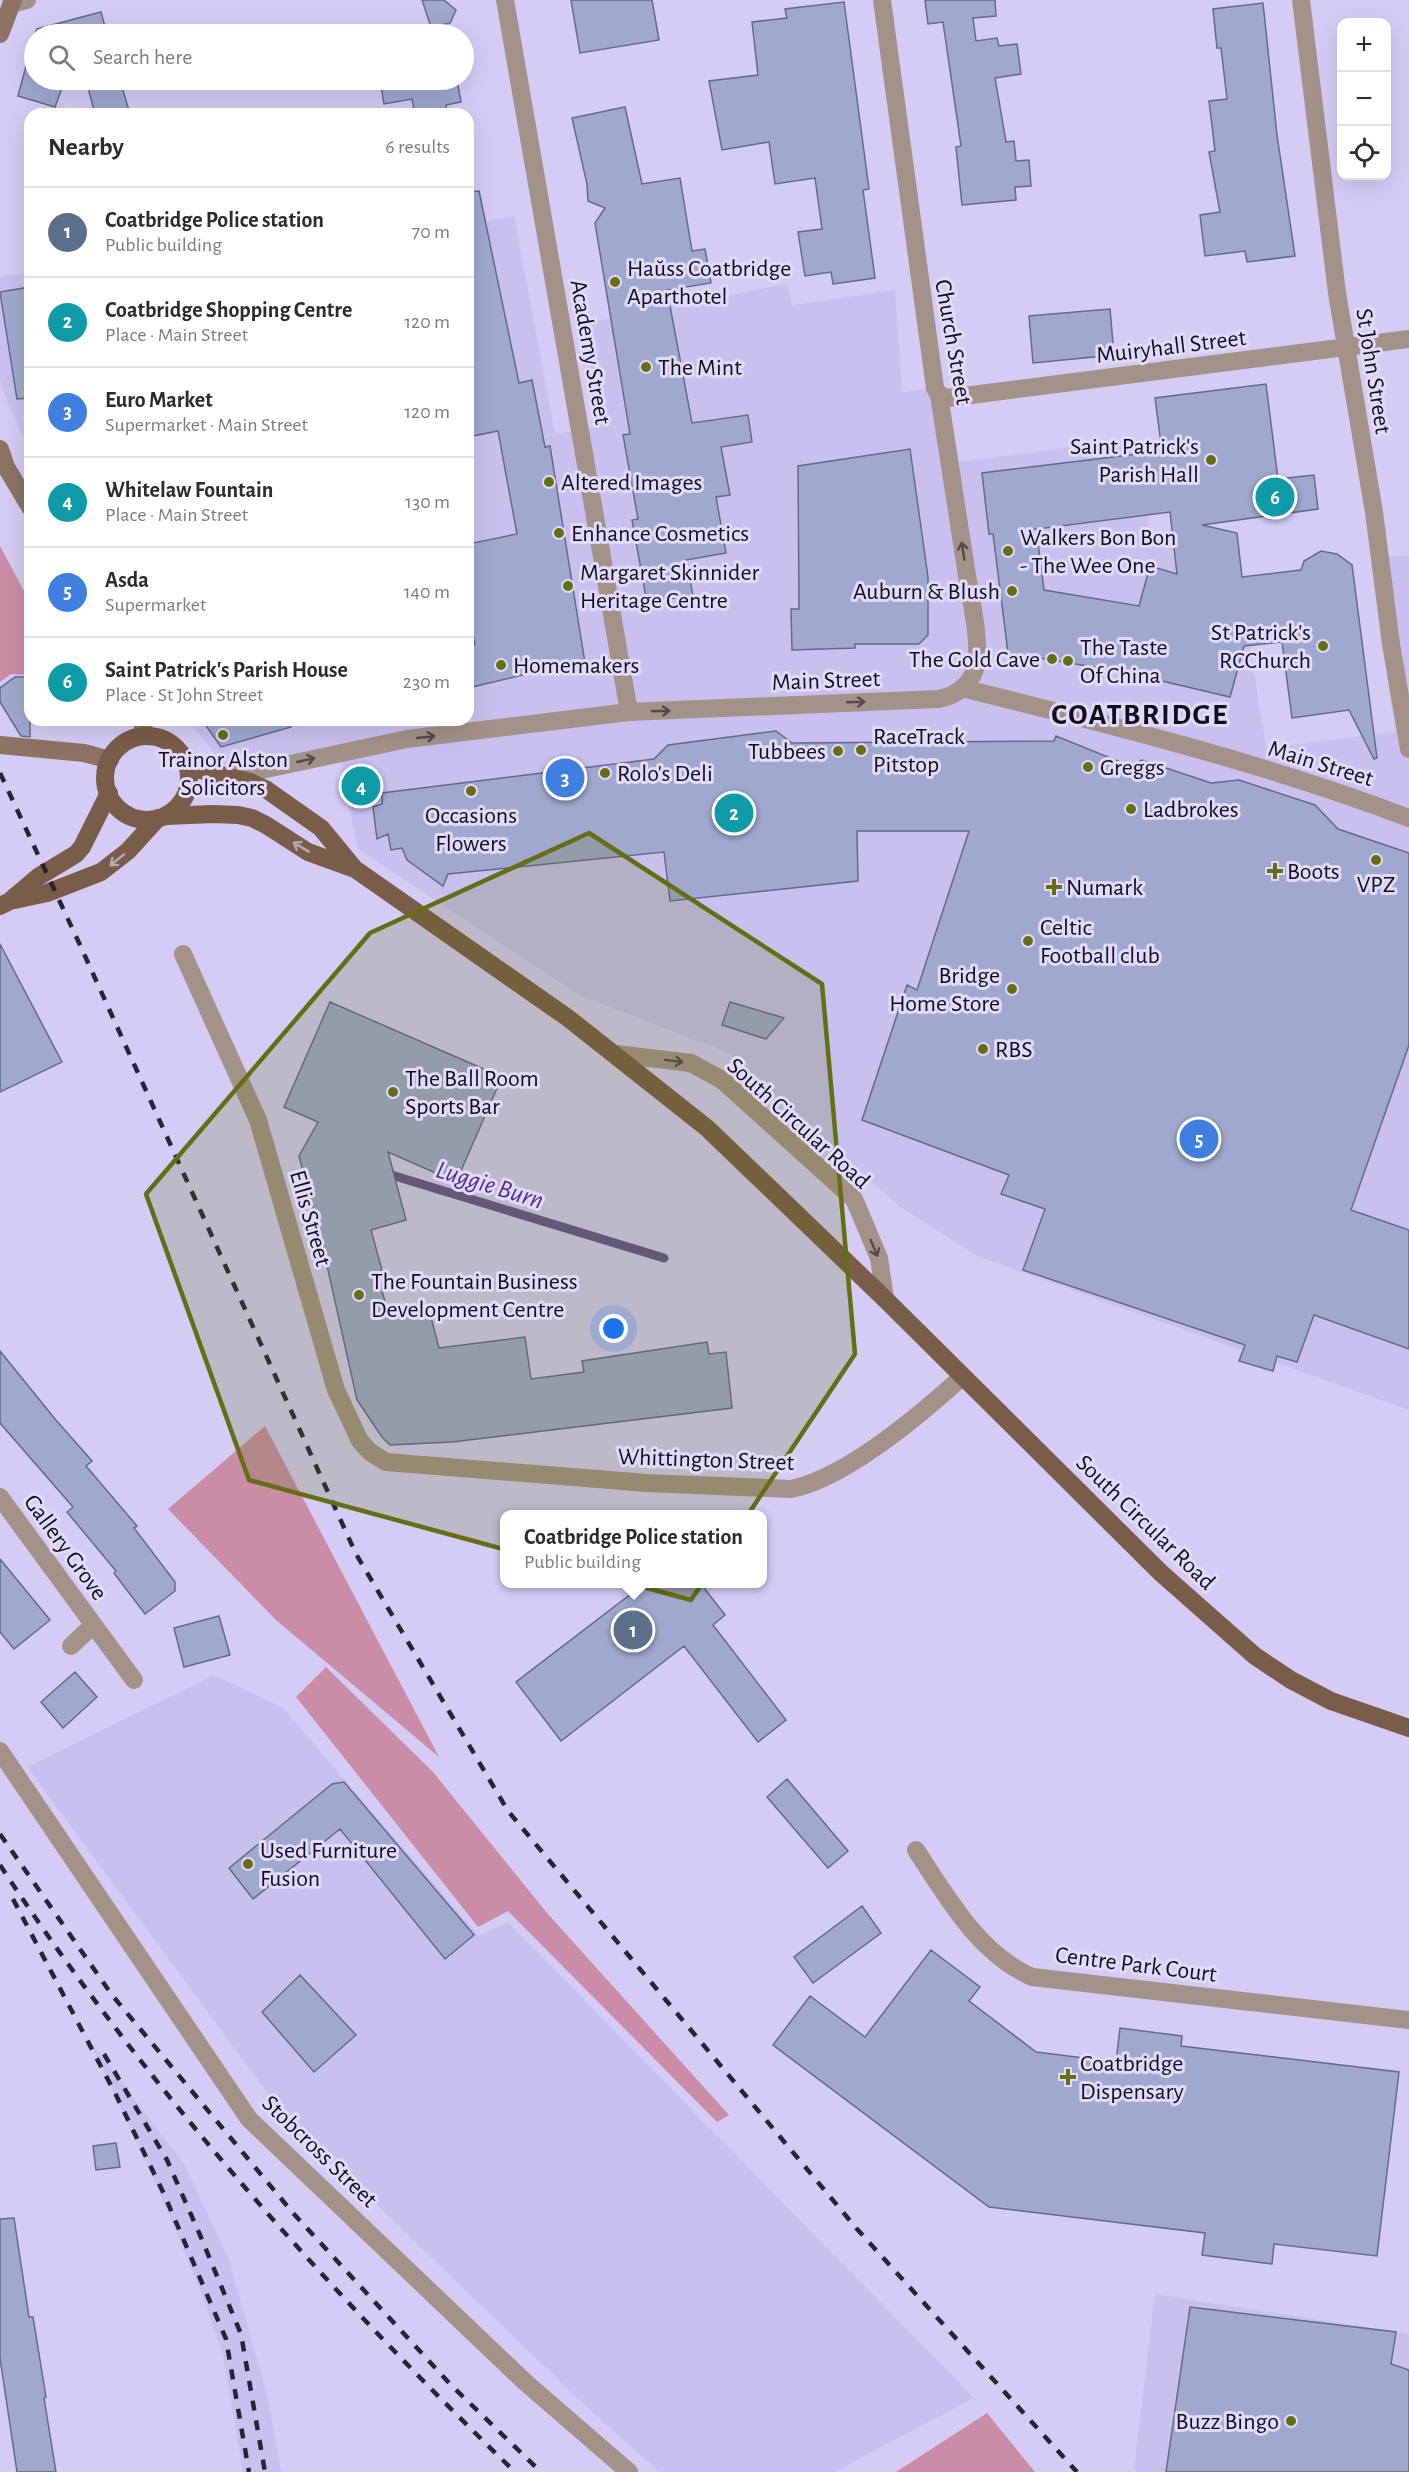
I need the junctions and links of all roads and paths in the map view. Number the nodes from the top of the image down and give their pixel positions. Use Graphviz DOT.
graph roads {
  1 [pos="505,0"];
  2 [pos="882,0"];
  3 [pos="1300,0"];
  4 [pos="17,1"];
  5 [pos="0,34"];
  6 [pos="1409,339"];
  7 [pos="1345,347"];
  8 [pos="939,395"];
  9 [pos="0,449"];
  10 [pos="24,497"];
  11 [pos="962,688"];
  12 [pos="629,712"];
  13 [pos="143,728"];
  14 [pos="0,745"];
  15 [pos="1409,749"];
  16 [pos="110,760"];
  17 [pos="188,767"];
  18 [pos="229,777"];
  19 [pos="109,793"];
  20 [pos="162,817"];
  21 [pos="1409,818"];
  22 [pos="356,869"];
  23 [pos="5,903"];
  24 [pos="183,954"];
  25 [pos="616,1054"];
  26 [pos="885,1299"];
  27 [pos="962,1377"];
  28 [pos="415,1466"];
  29 [pos="0,1497"];
  30 [pos="92,1626"];
  31 [pos="70,1646"];
  32 [pos="134,1680"];
  33 [pos="1409,1728"];
  34 [pos="0,1751"];
  35 [pos="915,1850"];
  36 [pos="1409,2020"];
  37 [pos="629,2472"];
  1 -- 12 [label="street, Academy Street"];
  2 -- 8 [label="street, Church Street"];
  3 -- 7 [label="street, St John Street"];
  4 -- 5 [label="street"];
  6 -- 7 [label="street, Muiryhall Street"];
  7 -- 8 [label="street, Muiryhall Street"];
  7 -- 15 [label="street, St John Street"];
  11 -- 8 [label="street, Church Street, one-way"];
  9 -- 10 [label="street"];
  12 -- 11 [label="street, Main Street, one-way"];
  11 -- 21 [label="street, Main Street"];
  18 -- 12 [label="street, Main Street, one-way"];
  13 -- 16 [label="main road"];
  13 -- 17 [label="main road"];
  14 -- 16 [label="street"];
  16 -- 19 [label="main road"];
  17 -- 18 [label="main road, South Circular Road"];
  17 -- 20 [label="main road"];
  18 -- 22 [label="main road, South Circular Road"];
  19 -- 20 [label="main road"];
  19 -- 23 [label="main road"];
  22 -- 20 [label="main road, South Circular Road, one-way"];
  20 -- 23 [label="main road, one-way"];
  22 -- 25 [label="main road, South Circular Road"];
  24 -- 28 [label="street, Ellis Street"];
  25 -- 26 [label="main road, South Circular Road"];
  25 -- 26 [label="street, South Circular Road, one-way"];
  26 -- 27 [label="main road, South Circular Road"];
  27 -- 28 [label="street, Whittington Street"];
  27 -- 33 [label="main road, South Circular Road"];
  29 -- 30 [label="street, Gallery Grove"];
  30 -- 31 [label="street, Gallery Grove"];
  30 -- 32 [label="street, Gallery Grove"];
  34 -- 37 [label="street, Stobcross Street"];
  35 -- 36 [label="street, Centre Park Court"];
}
